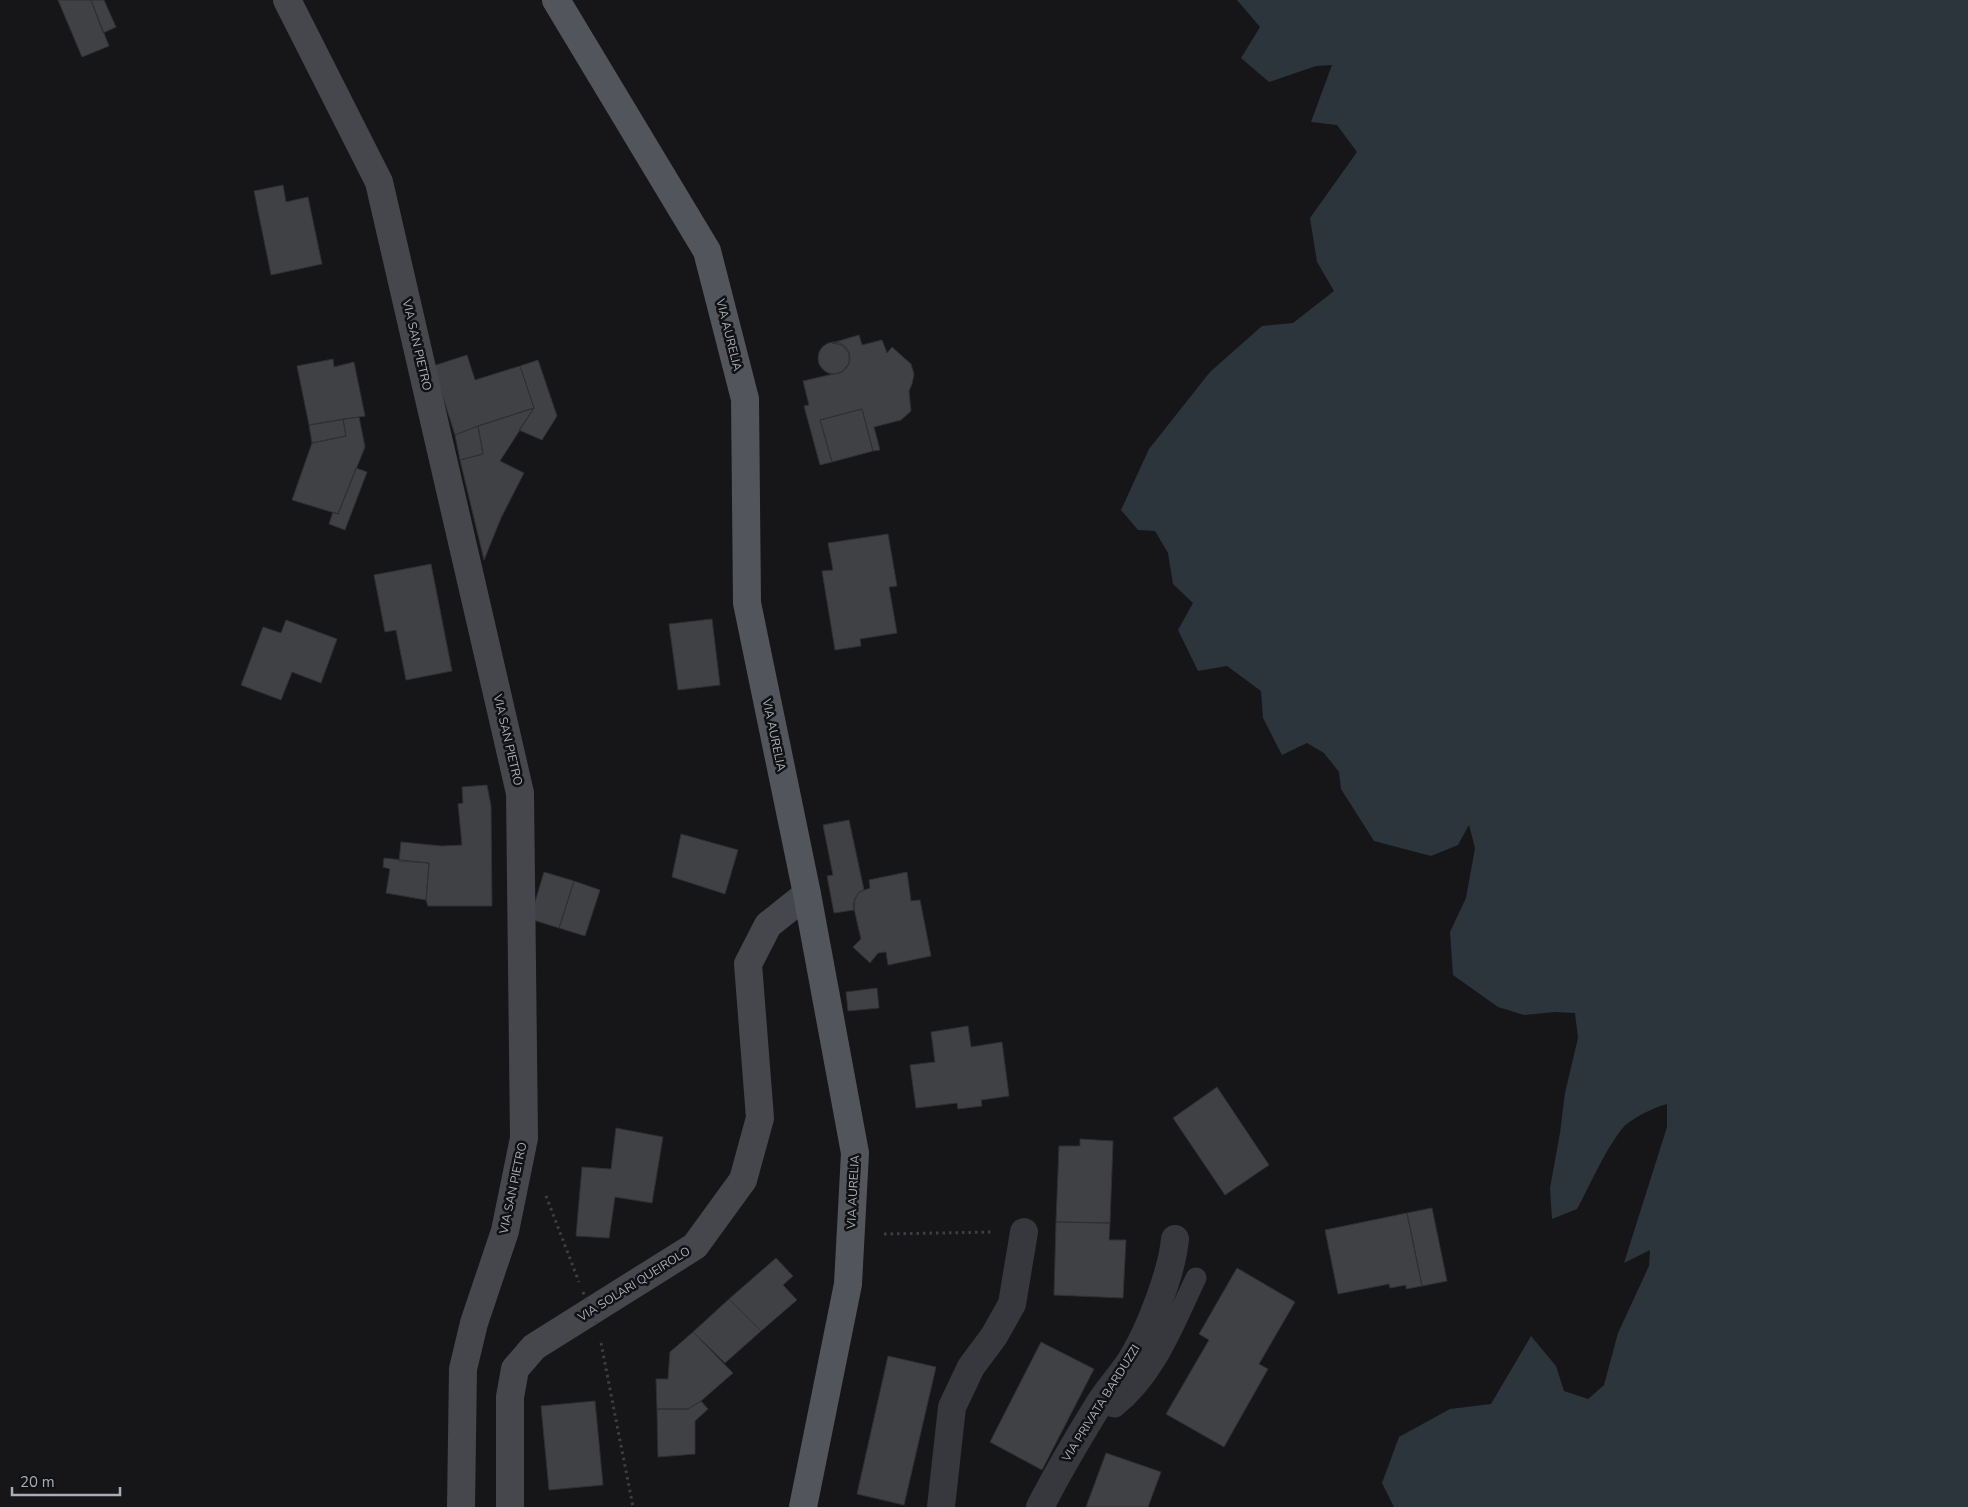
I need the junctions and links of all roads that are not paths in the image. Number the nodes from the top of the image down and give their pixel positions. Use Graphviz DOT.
graph roads {
  1 [pos="287,0"];
  2 [pos="556,0"];
  3 [pos="807,894"];
  4 [pos="1024,1232"];
  5 [pos="1175,1239"];
  6 [pos="1196,1278"];
  7 [pos="1100,1403"];
  8 [pos="461,1507"];
  9 [pos="510,1507"];
  10 [pos="803,1507"];
  11 [pos="941,1507"];
  12 [pos="1040,1507"];
  1 -- 8 [label="street, VIA SAN PIETRO"];
  2 -- 3 [label="main road, VIA AURELIA"];
  3 -- 9 [label="street, VIA SOLARI QUEIROLO"];
  3 -- 10 [label="main road, VIA AURELIA"];
  4 -- 11 [label="street"];
  5 -- 7 [label="street, VIA PRIVATA BARDUZZI"];
  6 -- 7 [label="lane"];
  7 -- 12 [label="street, VIA PRIVATA BARDUZZI"];
}
